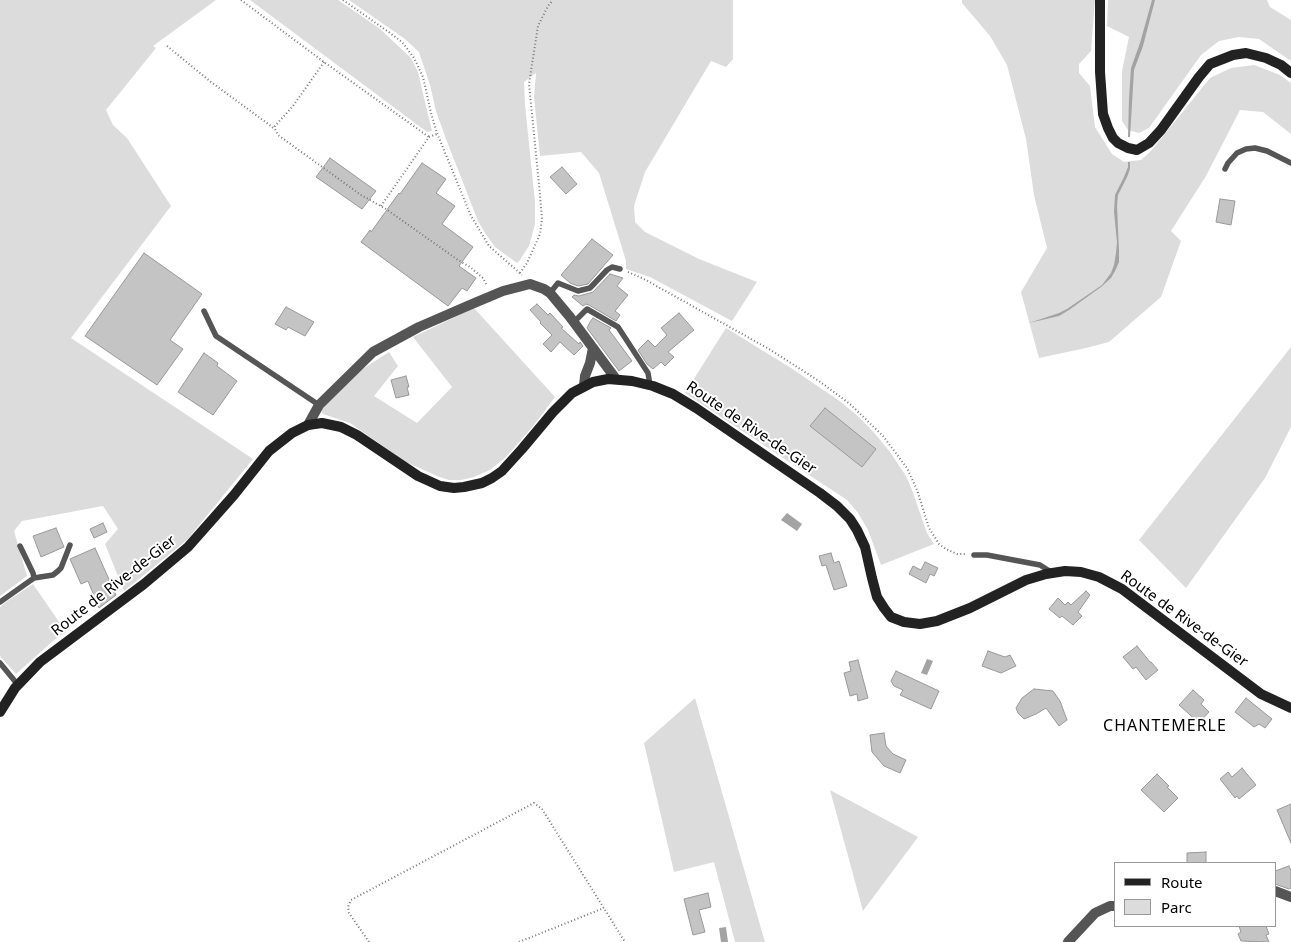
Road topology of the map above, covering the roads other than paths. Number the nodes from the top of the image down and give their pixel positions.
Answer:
1 (1100, 0) edge
2 (1291, 73) edge
3 (1291, 163) edge
4 (1225, 169) dead end
5 (620, 269) road end
6 (550, 293) junction
7 (204, 311) dead end
8 (574, 322) junction
9 (593, 348) junction
10 (616, 379) junction
11 (650, 385) junction
12 (584, 386) junction
13 (319, 406) junction
14 (308, 425) junction
15 (70, 545) dead end
16 (20, 546) dead end
17 (974, 555) road end
18 (1053, 573) junction
19 (34, 578) junction
20 (0, 602) edge
21 (0, 664) edge
22 (18, 685) junction
23 (1291, 708) edge
24 (0, 712) edge
25 (1276, 891) edge
26 (1291, 897) edge
27 (1114, 906) edge
28 (1068, 942) edge

1 - 2 main road
3 - 4 lane
5 - 6 lane
6 - 8 street
6 - 13 street
7 - 13 lane
8 - 9 street
8 - 11 lane
9 - 10 street
9 - 12 street
10 - 11 main road, Route de Rive-de-Gier
10 - 12 main road, Route de Rive-de-Gier
11 - 18 main road, Route de Rive-de-Gier
12 - 14 main road, Route de Rive-de-Gier
13 - 14 street
14 - 22 main road, Route de Rive-de-Gier
15 - 19 lane
16 - 19 lane
17 - 18 lane
18 - 23 main road, Route de Rive-de-Gier
19 - 20 lane
21 - 22 lane
22 - 24 main road, Route de Rive-de-Gier
25 - 26 street
27 - 28 street

